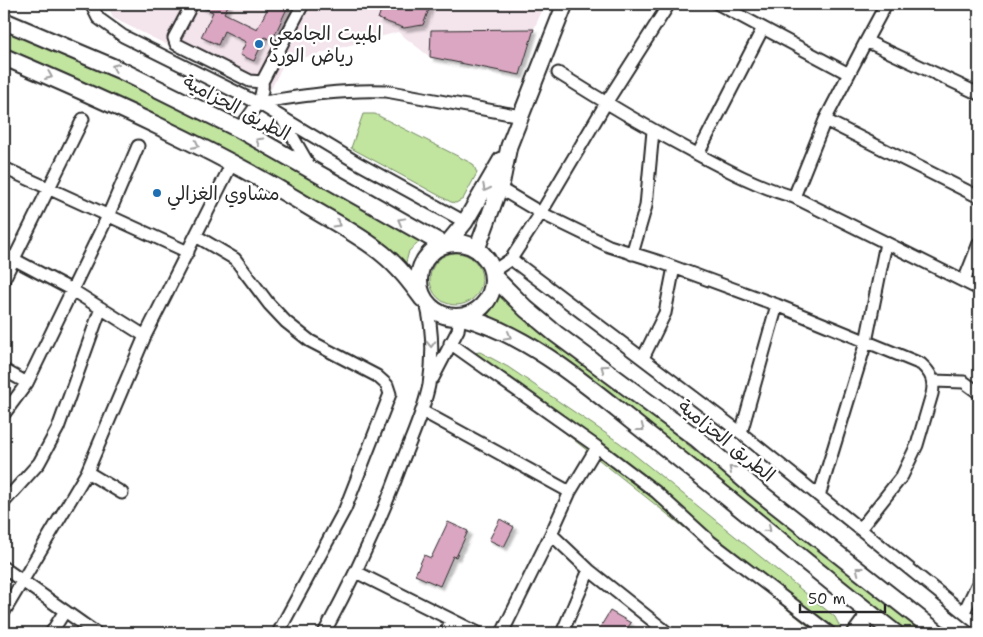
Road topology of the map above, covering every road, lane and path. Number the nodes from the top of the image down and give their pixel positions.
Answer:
1 (91, 4) edge
2 (192, 4) edge
3 (302, 4) edge
4 (565, 4) edge
5 (669, 4) edge
6 (718, 4) edge
7 (886, 4) edge
8 (4, 21) edge
9 (763, 28) junction
10 (866, 41) junction
11 (4, 57) edge
12 (558, 73) dead end
13 (849, 74) junction
14 (262, 82) junction
15 (979, 94) edge
16 (258, 103) junction
17 (606, 103) junction
18 (521, 116) junction
19 (83, 119) dead end
20 (282, 119) junction
21 (825, 120) junction
22 (238, 129) junction
23 (653, 131) junction
24 (138, 146) dead end
25 (510, 146) junction
26 (698, 154) junction
27 (232, 163) junction
28 (4, 168) edge
29 (312, 171) junction
30 (48, 188) junction
31 (499, 188) junction
32 (794, 197) junction
33 (979, 197) edge
34 (541, 213) junction
35 (108, 216) junction
36 (465, 222) junction
37 (196, 236) junction
38 (886, 243) junction
39 (979, 243) edge
40 (445, 244) junction
41 (476, 249) junction
42 (188, 252) junction
43 (632, 254) junction
44 (9, 257) edge
45 (511, 259) junction
46 (674, 268) junction
47 (492, 274) junction
48 (4, 278) edge
49 (964, 281) junction
50 (979, 289) edge
51 (72, 290) junction
52 (424, 301) junction
53 (777, 305) junction
54 (101, 308) junction
55 (462, 317) junction
56 (145, 336) junction
57 (866, 342) junction
58 (450, 343) junction
59 (643, 358) junction
60 (4, 370) edge
61 (933, 381) junction
62 (26, 383) junction
63 (428, 386) junction
64 (979, 393) edge
65 (422, 411) junction
66 (4, 414) edge
67 (741, 434) junction
68 (597, 447) junction
69 (87, 472) junction
70 (570, 492) junction
71 (122, 493) dead end
72 (820, 496) junction
73 (4, 502) edge
74 (860, 529) junction
75 (551, 534) junction
76 (4, 568) edge
77 (589, 570) junction
78 (356, 572) junction
79 (23, 580) junction
80 (979, 581) edge
81 (65, 611) junction
82 (4, 612) edge
83 (964, 612) junction
84 (863, 613) junction
85 (451, 620) junction
86 (979, 625) edge
87 (51, 633) edge
88 (96, 633) edge
89 (278, 633) edge
90 (324, 633) edge
91 (446, 633) edge
92 (478, 633) edge
93 (502, 633) edge
94 (562, 633) edge
95 (668, 633) edge
96 (830, 633) edge
97 (853, 633) edge
98 (864, 633) edge
99 (896, 633) edge
100 (938, 633) edge

1 - 16 street
2 - 14 street
3 - 14 street
4 - 18 main road
5 - 17 street
6 - 9 street
7 - 10 street
22 -> 8 highway, الطريق الحزامية
9 - 13 street
9 - 26 street
10 - 13 street
10 - 15 street
11 -> 27 highway
12 - 17 street
13 - 21 street
14 - 16 street
16 - 18 street
16 - 20 street
16 - 22 street
17 - 23 street
17 - 34 street
18 - 25 main road
19 - 30 street
20 - 29 street
20 - 36 street
21 - 32 street
21 - 33 street
29 -> 22 highway, الطريق الحزامية
23 - 26 street
23 - 43 street
24 - 35 street
25 - 31 main road
25 -> 36 main road
26 - 32 street
27 - 37 street
27 -> 52 highway
28 - 30 street
40 -> 29 highway, الطريق الحزامية
30 - 35 street
30 - 44 street
31 - 34 street
31 - 41 main road
32 - 38 street
34 - 43 street
34 - 45 street
35 - 42 street
35 - 51 street
36 - 40 main road
37 - 42 street
37 - 89 street
38 - 49 street
38 - 57 street
39 - 49 street
40 - 41 highway, الطريق الحزامية
40 - 52 highway
41 - 47 highway, الطريق الحزامية
42 - 56 street
43 - 46 street
44 - 48 street
44 - 51 street
45 - 47 street
45 - 59 street
46 - 53 street
46 - 59 street
47 - 55 highway
100 -> 47 highway, الطريق الحزامية
49 - 50 street
51 - 54 street
51 - 62 street
52 - 55 highway
52 -> 63 street
53 - 57 street
53 - 67 street
54 - 56 street
54 - 73 street
55 - 58 street
55 -> 84 highway
56 - 69 street
57 - 61 street
57 - 72 street
58 - 63 street
58 - 68 street
59 - 67 street
60 - 62 street
61 - 64 street
61 - 74 street
62 - 66 street
63 - 65 street
65 - 70 street
65 - 78 street
67 - 72 street
68 - 70 street
68 - 96 street
69 - 71 street
69 - 79 street
70 - 75 street
72 - 74 street
74 - 83 street
75 - 77 street
75 - 93 street
76 - 79 street
77 - 94 street
77 - 95 street
78 - 85 street
78 - 90 street
79 - 81 street
79 - 82 street
80 - 83 street
81 - 87 street
81 - 88 street
83 - 86 street
84 - 97 street
84 - 98 street
84 - 99 highway
85 - 91 street
85 - 92 street

